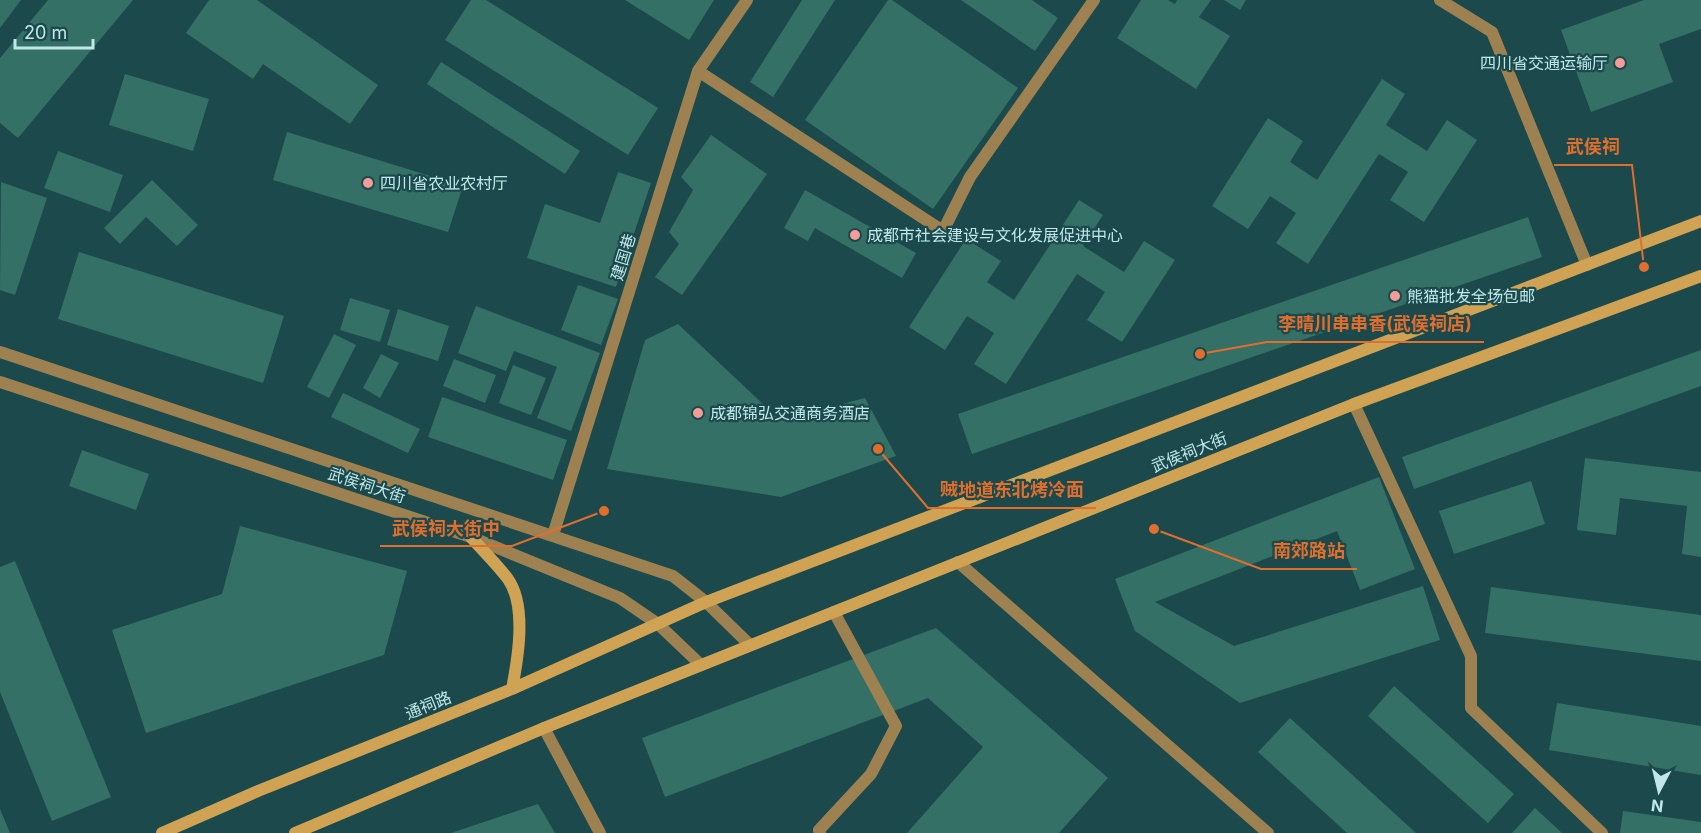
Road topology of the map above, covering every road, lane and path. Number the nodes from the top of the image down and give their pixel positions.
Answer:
1 (747, 0) edge
2 (1094, 0) edge
3 (1440, 0) edge
4 (698, 71) junction
5 (1701, 221) edge
6 (1587, 265) junction
7 (1701, 276) edge
8 (0, 352) edge
9 (0, 382) edge
10 (1354, 404) junction
11 (553, 535) junction
12 (471, 537) junction
13 (958, 562) junction
14 (706, 602) junction
15 (834, 612) junction
16 (658, 624) junction
17 (750, 645) junction
18 (701, 665) junction
19 (512, 688) junction
20 (544, 728) junction
21 (162, 833) edge
22 (295, 833) edge
23 (600, 833) edge
24 (820, 833) edge
25 (1268, 833) edge
26 (1602, 833) edge

1 - 4 street, 建国巷
2 - 4 street
3 - 6 street
4 - 11 street, 建国巷
5 - 6 main road, 武侯祠大街
6 - 14 main road, 武侯祠大街
7 - 10 main road, 武侯祠大街
8 - 11 street, 武侯祠大街
9 - 12 street, 武侯祠大街
10 - 13 main road, 武侯祠大街
10 - 26 street
11 - 14 street, 武侯祠大街
12 - 16 street, 武侯祠大街
12 - 19 main road
13 - 15 main road, 武侯祠大街
13 - 25 street
14 - 16 main road, 通祠路
14 - 17 street, 武侯祠大街
15 - 17 main road, 武侯祠大街
15 - 24 street
16 - 18 street, 武侯祠大街
16 - 19 main road, 通祠路
17 - 18 main road
18 - 20 main road
19 - 21 main road, 通祠路
20 - 22 main road
20 - 23 street

